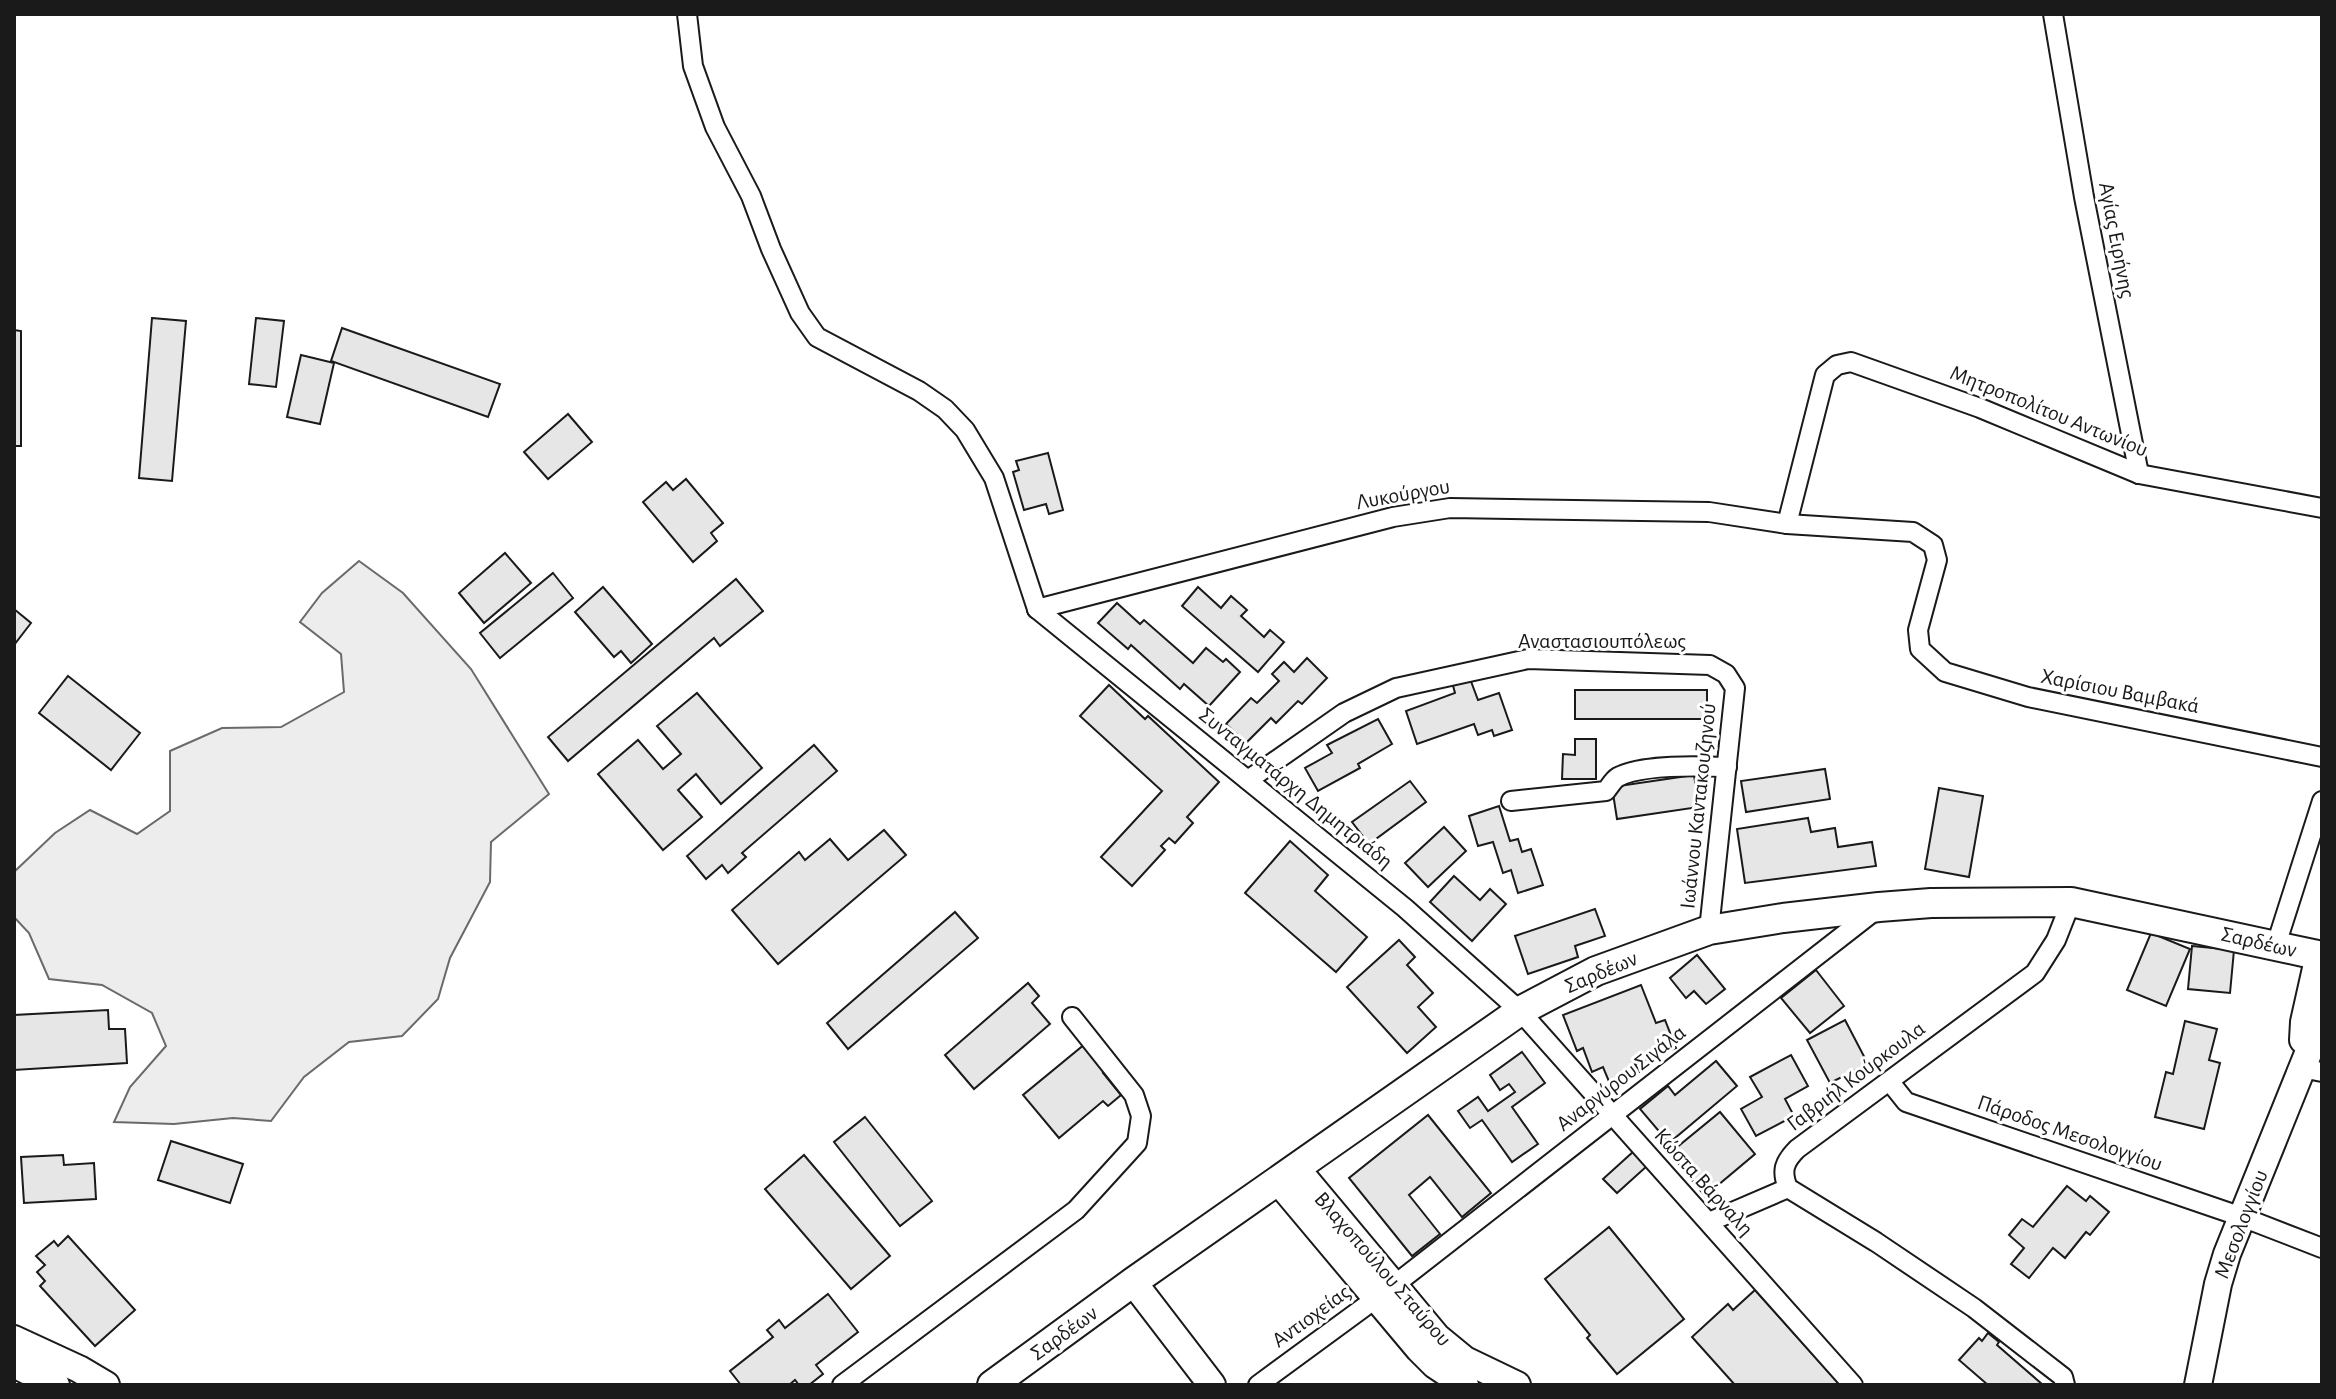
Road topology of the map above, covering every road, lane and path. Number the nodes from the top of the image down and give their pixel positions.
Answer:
1 (687, 14) edge
2 (2053, 14) edge
3 (2139, 474) junction
4 (2322, 508) edge
5 (1787, 524) junction
6 (1037, 609) junction
7 (1920, 649) joint
8 (1735, 688) joint
9 (2322, 757) edge
10 (1727, 767) junction
11 (1248, 780) junction
12 (1511, 801) dead end
13 (2322, 801) edge
14 (2071, 902) junction
15 (1879, 907) junction
16 (1709, 930) junction
17 (2276, 945) junction
18 (2320, 956) edge
19 (1520, 1011) junction
20 (1072, 1017) dead end
21 (2321, 1024) edge
22 (2312, 1070) edge
23 (1890, 1082) junction
24 (1612, 1115) junction
25 (1287, 1174) junction
26 (1788, 1188) junction
27 (2242, 1217) junction
28 (1709, 1222) junction
29 (2322, 1248) edge
30 (1133, 1282) junction
31 (1384, 1292) junction
32 (14, 1339) edge
33 (14, 1364) edge
34 (1488, 1379) edge
35 (56, 1385) edge
36 (106, 1385) edge
37 (842, 1385) edge
38 (992, 1385) edge
39 (1212, 1385) edge
40 (1258, 1385) edge
41 (1465, 1385) edge
42 (1517, 1385) edge
43 (1853, 1385) edge
44 (2065, 1385) edge
45 (2198, 1385) edge

1 - 6 street
2 - 3 street, Αγίας Ειρήνης
3 - 4 street, Μητροπολίτου Αντωνίου
3 - 5 street, Μητροπολίτου Αντωνίου
5 - 6 street, Λυκούργου
5 - 7 street, Λυκούργου
6 - 11 street, Συνταγματάρχη Δημητριάδη
7 - 9 street, Χαρίσιου Βαμβακά
8 - 10 street, Ιωάννου Καντακουζηνού
8 - 11 street, Αναστασιουπόλεως
10 - 12 street
10 - 16 street, Ιωάννου Καντακουζηνού
11 - 19 street, Συνταγματάρχη Δημητριάδη
13 - 17 street
14 - 15 main road, Σαρδέων
14 - 17 main road, Σαρδέων
14 - 23 street, Γαβριήλ Κούρκουλα
15 - 16 main road, Σαρδέων
15 - 24 street, Αναργύρου Σιγάλα
16 - 19 main road, Σαρδέων
17 - 18 main road, Σαρδέων
18 - 22 street, Μεσολογγίου
19 - 24 street, Κώστα Βάρναλη
19 - 25 main road, Σαρδέων
20 - 37 street
21 - 22 street, Μεσολογγίου
22 - 27 street, Μεσολογγίου
23 - 26 street, Γαβριήλ Κούρκουλα
23 - 27 street, Πάροδος Μεσολογγίου
24 - 28 street, Κώστα Βάρναλη
24 - 31 street, Αναργύρου Σιγάλα
25 - 30 main road, Σαρδέων
25 - 31 street, Βλαχοπούλου Σταύρου
26 - 28 street
26 - 44 street
27 - 29 street, Πάροδος Μεσολογγίου
27 - 45 street, Μεσολογγίου
28 - 43 street, Κώστα Βάρναλη
30 - 38 main road, Σαρδέων
30 - 39 street
31 - 34 street, Βλαχοπούλου Σταύρου
31 - 40 street, Αντιοχείας
31 - 41 street, Βλαχοπούλου Σταύρου
32 - 36 street
33 - 35 street
34 - 42 street, Βλαχοπούλου Σταύρου

